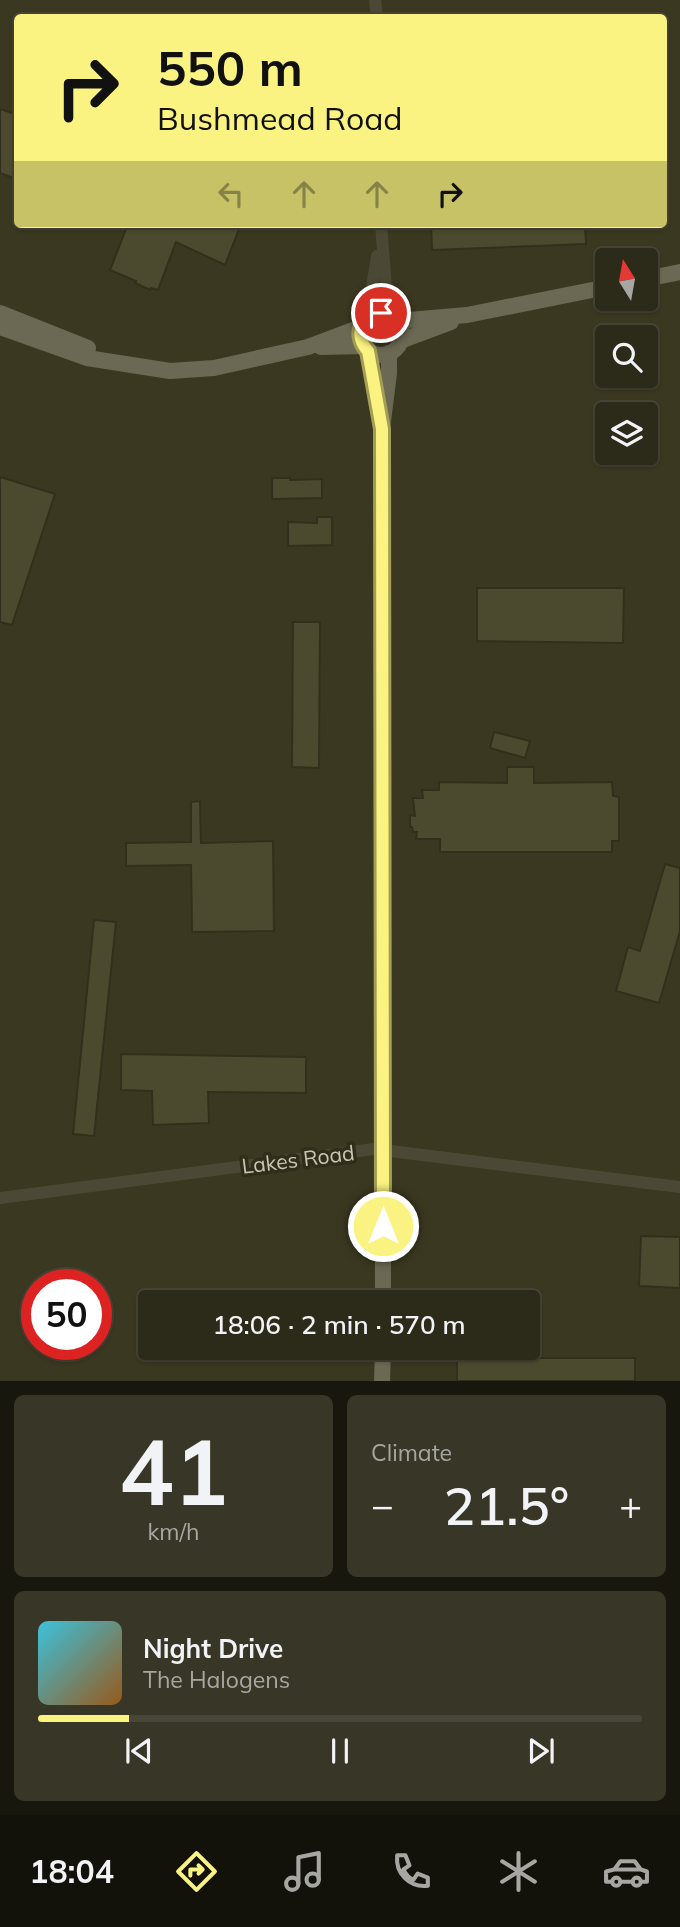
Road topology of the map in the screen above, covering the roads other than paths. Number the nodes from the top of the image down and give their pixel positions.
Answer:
1 (381, 228) edge
2 (680, 272) edge
3 (658, 277) edge
4 (595, 289) edge
5 (0, 313) edge
6 (467, 315) junction
7 (393, 318) junction
8 (364, 322) junction
9 (0, 327) edge
10 (308, 347) junction
11 (394, 347) junction
12 (366, 348) junction
13 (118, 363) junction
14 (382, 429) junction
15 (383, 1149) junction
16 (680, 1187) edge
17 (0, 1198) edge
18 (383, 1290) edge
19 (383, 1360) edge
20 (383, 1381) edge

1 - 7 street
1 - 8 street
2 - 3 main road
4 - 6 main road
5 - 13 main road
6 - 7 main road
6 - 11 main road
7 - 8 main road
7 - 11 main road
8 - 10 main road
8 - 12 main road
9 - 13 main road
10 - 12 main road
10 - 13 main road
11 - 12 main road
11 - 14 main road
12 - 14 main road
14 - 15 main road
15 - 16 street, Lakes Road
15 - 17 street, Lakes Road
15 - 18 main road
19 - 20 main road

